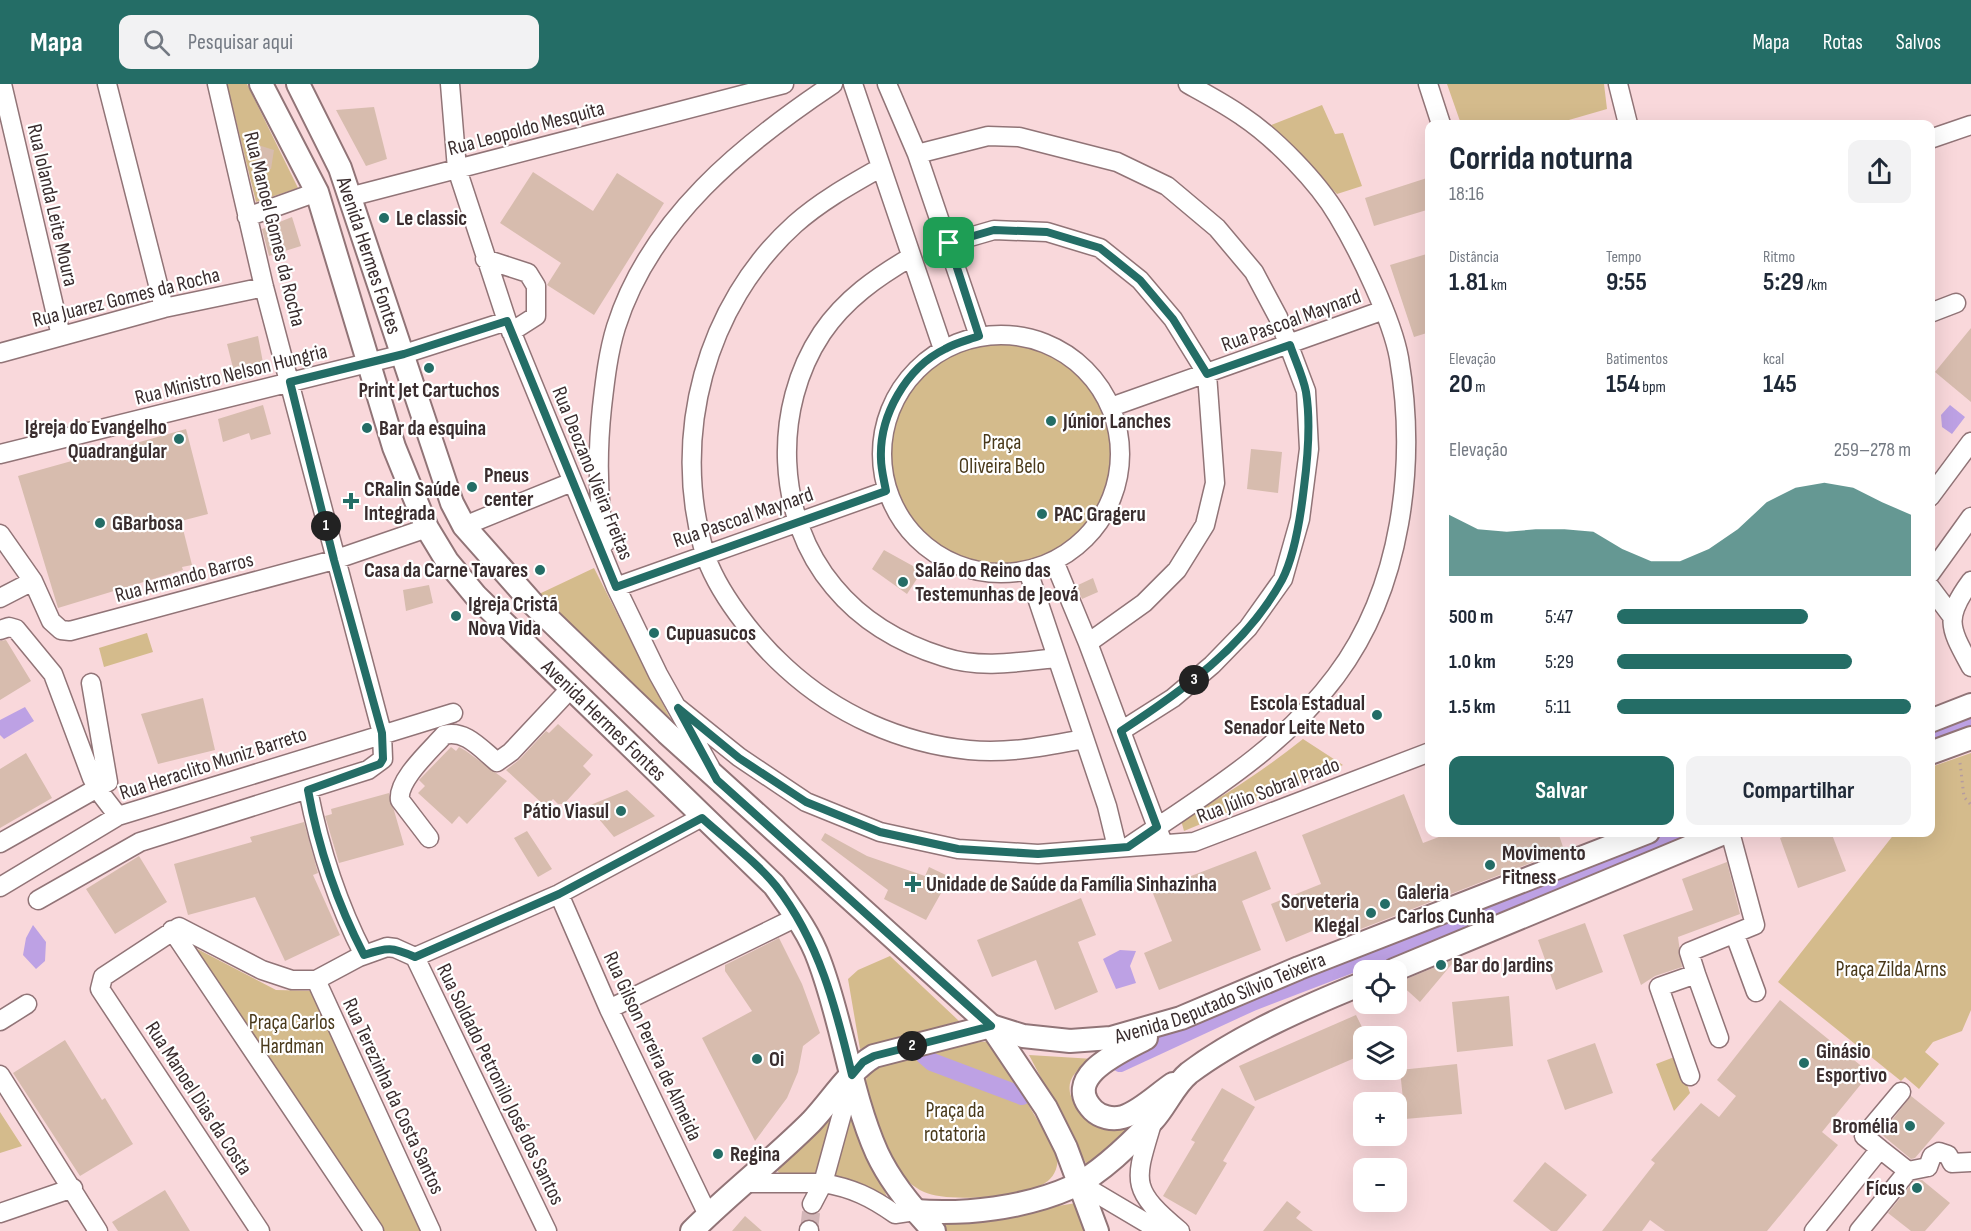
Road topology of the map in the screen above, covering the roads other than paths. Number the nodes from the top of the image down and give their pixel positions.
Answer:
1 (2, 84) edge
2 (107, 84) edge
3 (217, 84) edge
4 (261, 84) edge
5 (298, 84) edge
6 (450, 84) edge
7 (784, 84) edge
8 (833, 84) edge
9 (853, 84) edge
10 (887, 84) edge
11 (1188, 84) edge
12 (1428, 84) edge
13 (1618, 84) edge
14 (1441, 120) edge
15 (1627, 120) edge
16 (1971, 125) edge
17 (1935, 137) edge
18 (917, 154) junction
19 (880, 168) junction
20 (457, 169) junction
21 (317, 192) junction
22 (349, 197) junction
23 (247, 217) junction
24 (949, 243) junction
25 (911, 257) junction
26 (485, 259) junction
27 (264, 287) junction
28 (1956, 303) dead end
29 (164, 308) junction
30 (1384, 310) junction
31 (1935, 311) edge
32 (509, 326) junction
33 (61, 336) junction
34 (979, 336) junction
35 (1290, 345) junction
36 (944, 349) junction
37 (0, 352) edge
38 (404, 354) junction
39 (368, 363) junction
40 (1207, 374) junction
41 (290, 382) junction
42 (1111, 407) junction
43 (1971, 442) edge
44 (0, 454) edge
45 (572, 482) junction
46 (1935, 490) edge
47 (886, 491) junction
48 (1971, 517) edge
49 (797, 521) junction
50 (464, 526) junction
51 (427, 528) junction
52 (0, 534) edge
53 (705, 553) junction
54 (334, 560) junction
55 (1054, 561) junction
56 (1935, 567) edge
57 (1028, 571) junction
58 (1971, 580) edge
59 (33, 581) junction
60 (614, 582) junction
61 (1935, 593) edge
62 (0, 598) edge
63 (1952, 615) junction
64 (0, 630) edge
65 (1088, 643) junction
66 (1969, 657) edge
67 (1056, 658) junction
68 (91, 683) dead end
69 (571, 688) junction
70 (1971, 705) edge
71 (678, 708) junction
72 (453, 713) dead end
73 (1935, 719) edge
74 (1121, 731) junction
75 (382, 733) junction
76 (1084, 739) junction
77 (1964, 740) edge
78 (1935, 751) edge
79 (1425, 754) edge
80 (717, 780) junction
81 (98, 790) junction
82 (308, 790) junction
83 (118, 816) junction
84 (702, 818) junction
85 (1157, 827) junction
86 (1635, 837) edge
87 (1714, 837) edge
88 (1731, 837) edge
89 (429, 838) dead end
90 (0, 843) edge
91 (1163, 846) junction
92 (1123, 847) junction
93 (0, 886) edge
94 (559, 894) junction
95 (38, 900) dead end
96 (797, 917) junction
97 (172, 930) junction
98 (1735, 935) junction
99 (364, 955) junction
100 (415, 957) junction
101 (1407, 965) edge
102 (1696, 974) junction
103 (316, 980) junction
104 (1353, 988) edge
105 (1756, 992) dead end
106 (27, 1004) dead end
107 (609, 1009) junction
108 (1181, 1018) junction
109 (0, 1020) edge
110 (991, 1026) junction
111 (1719, 1038) dead end
112 (0, 1075) edge
113 (852, 1075) junction
114 (1187, 1075) junction
115 (1690, 1077) dead end
116 (1901, 1092) dead end
117 (1153, 1120) junction
118 (1880, 1149) junction
119 (1971, 1162) edge
120 (1908, 1171) junction
121 (823, 1183) junction
122 (1079, 1183) junction
123 (745, 1184) junction
124 (73, 1188) junction
125 (812, 1204) tunnel mouth
126 (0, 1213) edge
127 (900, 1219) edge
128 (700, 1223) edge
129 (1151, 1229) edge
130 (98, 1231) edge
131 (260, 1231) edge
132 (374, 1231) edge
133 (431, 1231) edge
134 (547, 1231) edge
135 (934, 1231) edge
136 (1097, 1231) edge
137 (1180, 1231) edge
138 (1814, 1231) edge
139 (1859, 1231) edge

1 - 33 street, Rua Iolanda Leite Moura
2 - 29 street
3 - 23 street, Rua Manoel Gomes da Rocha
4 - 21 main road, Avenida Hermes Fontes
5 - 22 main road, Avenida Hermes Fontes
6 - 20 street, Rua Deozano Vieira Freitas
7 - 20 street, Rua Leopoldo Mesquita
8 - 60 street
9 - 19 street
10 - 18 street
11 - 30 street
12 - 14 street
13 - 15 street
16 - 17 street
18 - 24 street
18 - 35 street
19 - 25 street
19 - 53 street
20 - 22 street, Rua Leopoldo Mesquita
20 - 26 street, Rua Deozano Vieira Freitas
21 - 23 street
21 - 39 main road, Avenida Hermes Fontes
22 - 38 main road, Avenida Hermes Fontes
23 - 27 street, Rua Manoel Gomes da Rocha
24 - 34 street
24 - 40 street
25 - 36 street
25 - 49 street
26 - 32 street, Rua Deozano Vieira Freitas
26 - 32 street, Rua Ministro Nelson Hungria
27 - 29 street, Rua Juarez Gomes da Rocha
27 - 41 street, Rua Manoel Gomes da Rocha
28 - 31 street
29 - 33 street, Rua Juarez Gomes da Rocha
30 - 35 street, Rua Pascoal Maynard
30 - 85 street
32 - 38 street, Rua Ministro Nelson Hungria
32 - 45 street, Rua Deozano Vieira Freitas
33 - 37 street, Rua Juarez Gomes da Rocha
34 - 36 street
34 - 42 street
35 - 40 street, Rua Pascoal Maynard
35 - 74 street
36 - 47 street
38 - 39 street, Rua Ministro Nelson Hungria
38 - 50 main road, Avenida Hermes Fontes
39 - 41 street, Rua Ministro Nelson Hungria
39 - 51 main road, Avenida Hermes Fontes
40 - 42 street, Rua Pascoal Maynard
40 - 65 street
41 - 44 street, Rua Ministro Nelson Hungria
41 - 54 street, Rua Manoel Gomes da Rocha
42 - 55 street
43 - 46 street
45 - 50 street
45 - 60 street, Rua Deozano Vieira Freitas
47 - 49 street, Rua Pascoal Maynard
47 - 57 street
48 - 56 street
49 - 53 street, Rua Pascoal Maynard
49 - 67 street
50 - 80 main road, Avenida Hermes Fontes
51 - 54 street, Rua Armando Barros
51 - 69 main road, Avenida Hermes Fontes
52 - 59 street, Rua Armando Barros
53 - 60 street, Rua Pascoal Maynard
53 - 76 street
54 - 59 street, Rua Armando Barros
54 - 75 street, Rua Manoel Gomes da Rocha
55 - 57 street
55 - 65 street
57 - 67 street
58 - 63 street
59 - 62 street
60 - 71 street, Rua Deozano Vieira Freitas
61 - 63 street
63 - 66 street
64 - 81 street
65 - 74 street
67 - 76 street
68 - 81 street
69 - 84 main road, Avenida Hermes Fontes
69 - 89 street
70 - 73 main road
71 - 80 street, Rua Deozano Vieira Freitas
71 - 92 street, Rua Júlio Sobral Prado
72 - 75 street, Rua Heraclito Muniz Barreto
74 - 85 street
75 - 82 street, Rua Manoel Gomes da Rocha
75 - 83 street, Rua Heraclito Muniz Barreto
76 - 92 street
77 - 78 main road
79 - 91 street, Rua Júlio Sobral Prado
80 - 110 main road, Avenida Hermes Fontes
81 - 83 street
81 - 90 street
82 - 95 street
82 - 99 street
83 - 93 street, Rua Heraclito Muniz Barreto
84 - 94 street
84 - 96 main road, Avenida Hermes Fontes
85 - 91 street
85 - 92 street
86 - 108 main road, Avenida Deputado Sílvio Teixeira
87 - 101 main road
88 - 98 street
91 - 92 street, Rua Júlio Sobral Prado
94 - 100 street
94 - 107 street, Rua Gilson Pereira de Almeida
96 - 107 street
96 - 113 main road, Avenida Hermes Fontes
97 - 103 street
97 - 131 street, Rua Manoel Dias da Costa
97 - 132 street
98 - 102 street
98 - 105 street
99 - 100 street
99 - 103 street
100 - 134 street, Rua Soldado Petronilo José dos Santos
102 - 111 street
102 - 115 street
103 - 133 street, Rua Terezinha da Costa Santos
104 - 114 main road, Avenida Deputado Sílvio Teixeira
106 - 109 street
107 - 128 street, Rua Gilson Pereira de Almeida
108 - 110 main road, Avenida Deputado Sílvio Teixeira
108 - 114 main road
110 - 113 main road
110 - 122 main road, Avenida Hermes Fontes
112 - 124 street
113 - 121 street
113 - 123 main road
113 - 127 main road, Avenida Hermes Fontes
114 - 117 main road, Avenida Deputado Sílvio Teixeira
116 - 118 street
117 - 122 main road, Avenida Deputado Sílvio Teixeira
117 - 137 street
118 - 120 street
118 - 138 street
119 - 120 street
120 - 139 street
121 - 123 street
121 - 125 street
121 - 127 street
122 - 127 main road, Avenida Deputado Sílvio Teixeira
122 - 129 street
122 - 136 main road, Avenida Hermes Fontes
123 - 128 main road
124 - 126 street
124 - 130 street
127 - 135 main road, Avenida Hermes Fontes

